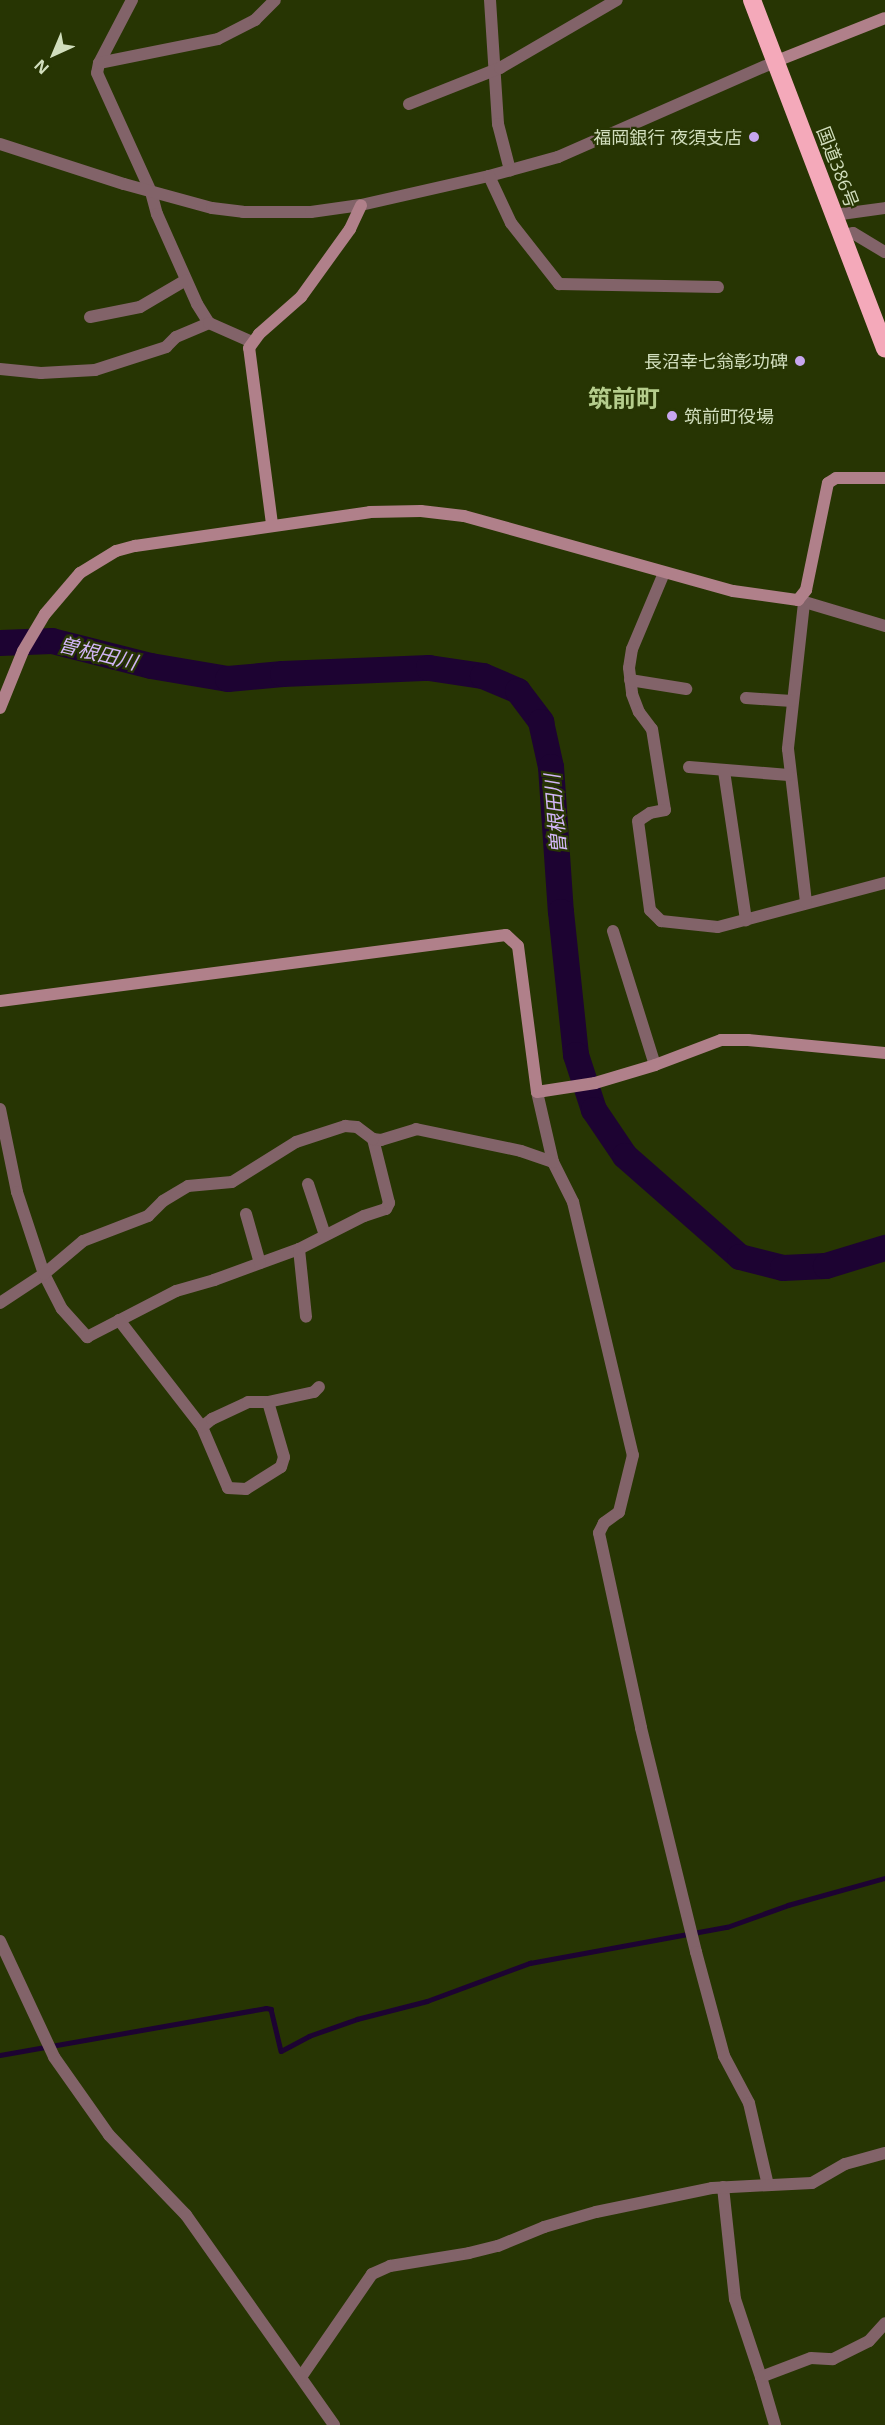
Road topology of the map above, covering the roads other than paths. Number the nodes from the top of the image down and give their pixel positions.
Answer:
1 (132, 0) edge
2 (274, 0) edge
3 (490, 0) edge
4 (616, 0) edge
5 (752, 0) edge
6 (885, 18) edge
7 (774, 62) junction
8 (99, 63) junction
9 (493, 70) junction
10 (409, 104) dead end
11 (0, 144) edge
12 (510, 170) junction
13 (489, 176) junction
14 (151, 192) junction
15 (361, 205) junction
16 (885, 208) edge
17 (834, 215) junction
18 (843, 235) junction
19 (885, 252) edge
20 (186, 280) junction
21 (718, 287) dead end
22 (90, 317) dead end
23 (209, 323) junction
24 (252, 342) junction
25 (885, 349) edge
26 (0, 369) edge
27 (885, 478) edge
28 (272, 525) junction
29 (664, 573) junction
30 (801, 602) junction
31 (885, 626) edge
32 (630, 680) junction
33 (686, 689) dead end
34 (746, 698) dead end
35 (792, 701) junction
36 (0, 708) edge
37 (689, 767) dead end
38 (724, 771) junction
39 (789, 775) junction
40 (885, 883) edge
41 (806, 902) junction
42 (746, 920) junction
43 (613, 931) dead end
44 (0, 1001) edge
45 (885, 1053) edge
46 (655, 1065) junction
47 (537, 1092) junction
48 (0, 1108) edge
49 (0, 1116) edge
50 (373, 1139) junction
51 (554, 1162) junction
52 (308, 1184) dead end
53 (246, 1214) dead end
54 (325, 1235) junction
55 (299, 1249) junction
56 (260, 1263) junction
57 (44, 1274) junction
58 (0, 1303) edge
59 (306, 1317) dead end
60 (119, 1320) junction
61 (319, 1387) dead end
62 (268, 1402) junction
63 (202, 1427) junction
64 (0, 1941) edge
65 (885, 2153) edge
66 (768, 2186) junction
67 (723, 2187) junction
68 (885, 2323) edge
69 (301, 2377) junction
70 (760, 2377) junction
71 (334, 2425) edge
72 (775, 2425) edge

1 - 8 street
2 - 8 street
3 - 9 street
4 - 9 street
5 - 7 highway, 国道386号
6 - 7 street
7 - 12 street
7 - 17 highway, 国道386号
8 - 14 street
9 - 10 street
9 - 12 street
11 - 14 street
12 - 13 street
13 - 15 street
13 - 21 street
14 - 15 street
14 - 20 street
15 - 24 street
16 - 17 street
17 - 18 highway, 国道386号
18 - 19 street
18 - 25 highway, 国道386号
20 - 22 street
20 - 23 street
23 - 24 street
23 - 26 street
24 - 28 street
27 - 30 street
28 - 29 street
28 - 36 street
29 - 30 street
29 - 32 street
30 - 31 street
30 - 35 street
32 - 33 street
32 - 42 street
34 - 35 street
35 - 39 street
37 - 38 street
38 - 39 street
38 - 42 street
39 - 41 street
40 - 41 street
41 - 42 street
43 - 46 street
44 - 47 street
45 - 46 street
46 - 47 street
47 - 51 street
48 - 49 street
49 - 57 street
50 - 51 street
50 - 54 street
50 - 57 street
51 - 66 street
52 - 54 street
53 - 56 street
54 - 55 street
55 - 56 street
55 - 59 street
56 - 60 street
57 - 58 street
57 - 60 street
60 - 63 street
61 - 62 street
62 - 63 street
62 - 63 street
64 - 69 street
65 - 66 street
66 - 67 street
67 - 69 street
67 - 70 street
68 - 70 street
69 - 71 street
70 - 72 street

